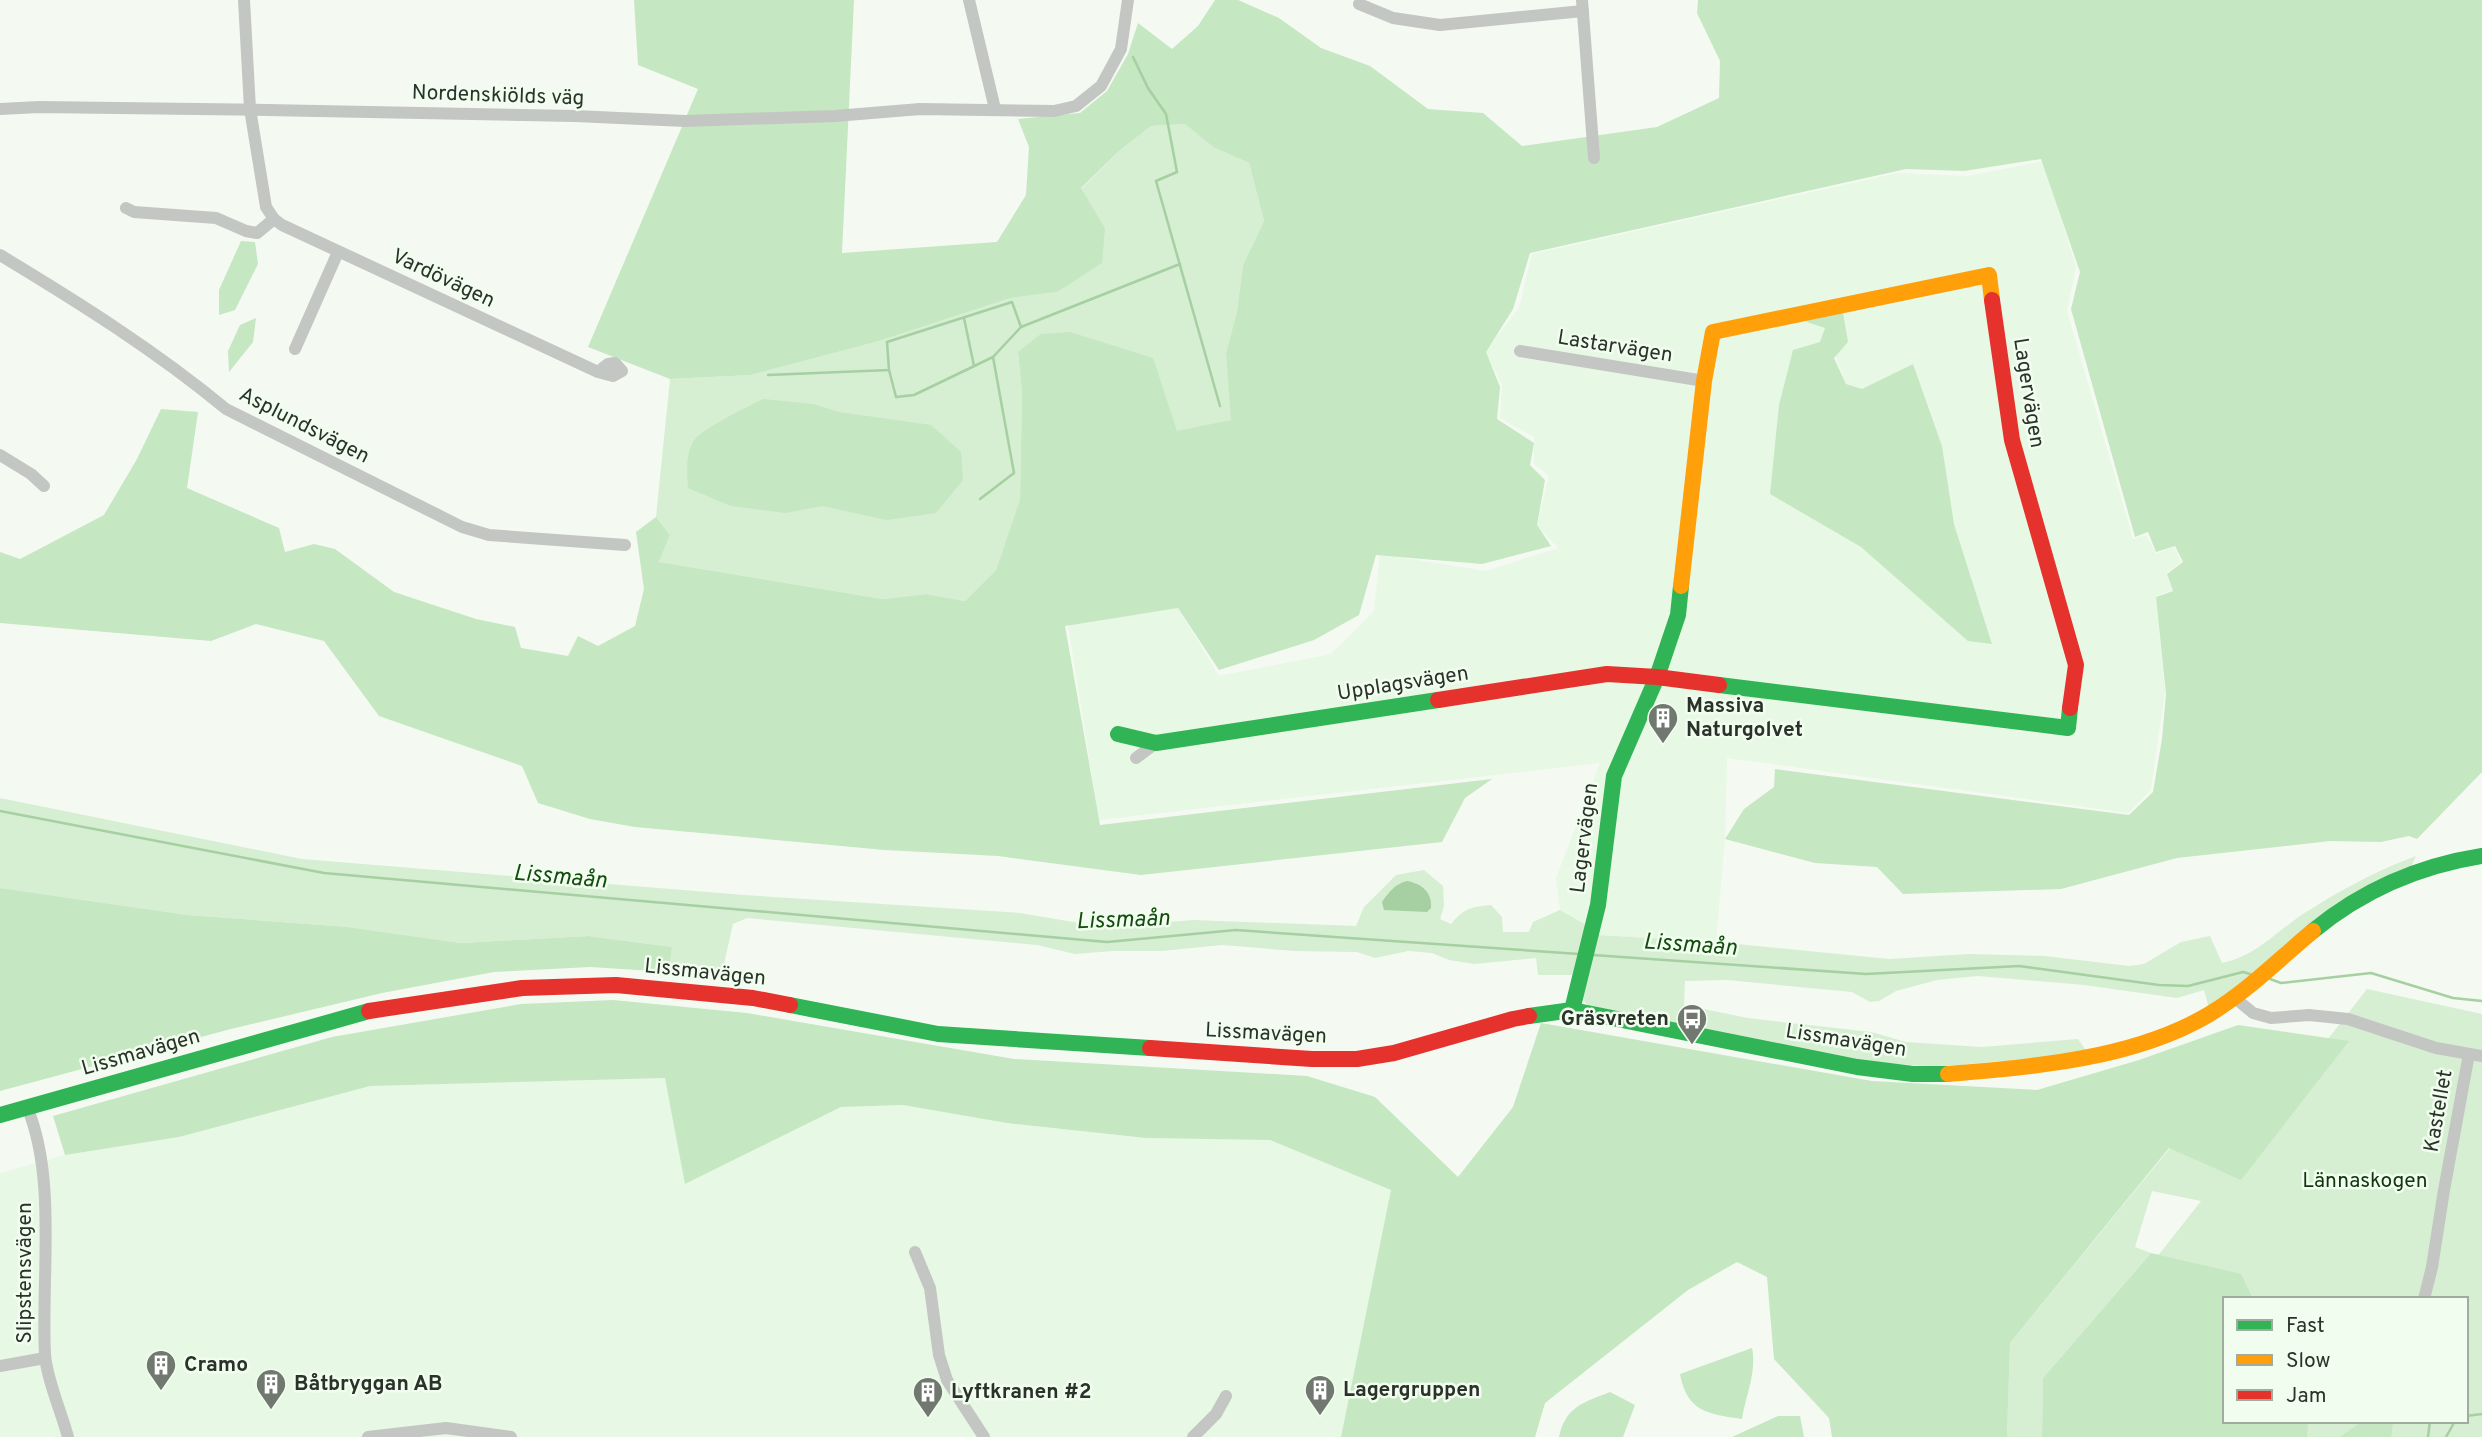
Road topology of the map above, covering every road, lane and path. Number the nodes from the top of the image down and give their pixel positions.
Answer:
1 (244, 0) edge
2 (969, 0) edge
3 (1128, 0) edge
4 (1359, 4) dead end
5 (1582, 5) edge
6 (0, 109) edge
7 (250, 109) junction
8 (995, 109) junction
9 (1594, 158) dead end
10 (126, 208) dead end
11 (274, 219) junction
12 (338, 252) junction
13 (0, 255) edge
14 (295, 349) dead end
15 (1520, 351) dead end
16 (598, 372) dead end
17 (1704, 381) junction
18 (0, 455) edge
19 (44, 486) dead end
20 (625, 545) dead end
21 (1657, 677) junction
22 (1118, 734) dead end
23 (1156, 743) junction
24 (1136, 758) dead end
25 (2482, 856) edge
26 (2235, 998) junction
27 (1572, 1010) junction
28 (2475, 1055) edge
29 (27, 1107) junction
30 (0, 1115) edge
31 (915, 1252) dead end
32 (2424, 1297) edge
33 (45, 1357) junction
34 (0, 1366) edge
35 (1226, 1396) dead end
36 (68, 1437) edge
37 (368, 1437) edge
38 (511, 1437) edge
39 (985, 1437) edge
40 (1193, 1437) edge

1 - 7 street
2 - 8 street
3 - 8 street, Nordenskiölds väg
4 - 5 street
5 - 9 street
6 - 7 street, Nordenskiölds väg
7 - 8 street, Nordenskiölds väg
7 - 11 street
10 - 11 street
11 - 12 street, Vardövägen
12 - 14 street
12 - 16 street, Vardövägen
13 - 20 street, Asplundsvägen
15 - 17 street, Lastarvägen
17 - 21 street, Lagervägen
17 - 21 street, Lagervägen
18 - 19 street
21 - 23 street, Upplagsvägen
21 - 27 street, Lagervägen
22 - 23 street
23 - 24 street
25 - 26 street, Lissmavägen
26 - 27 street, Lissmavägen
26 - 28 street
27 - 29 street, Lissmavägen
28 - 32 street, Kastellet
29 - 30 street, Lissmavägen
29 - 33 street, Slipstensvägen
31 - 39 street
33 - 34 street
33 - 36 street, Slipstensvägen
35 - 40 street
37 - 38 street

